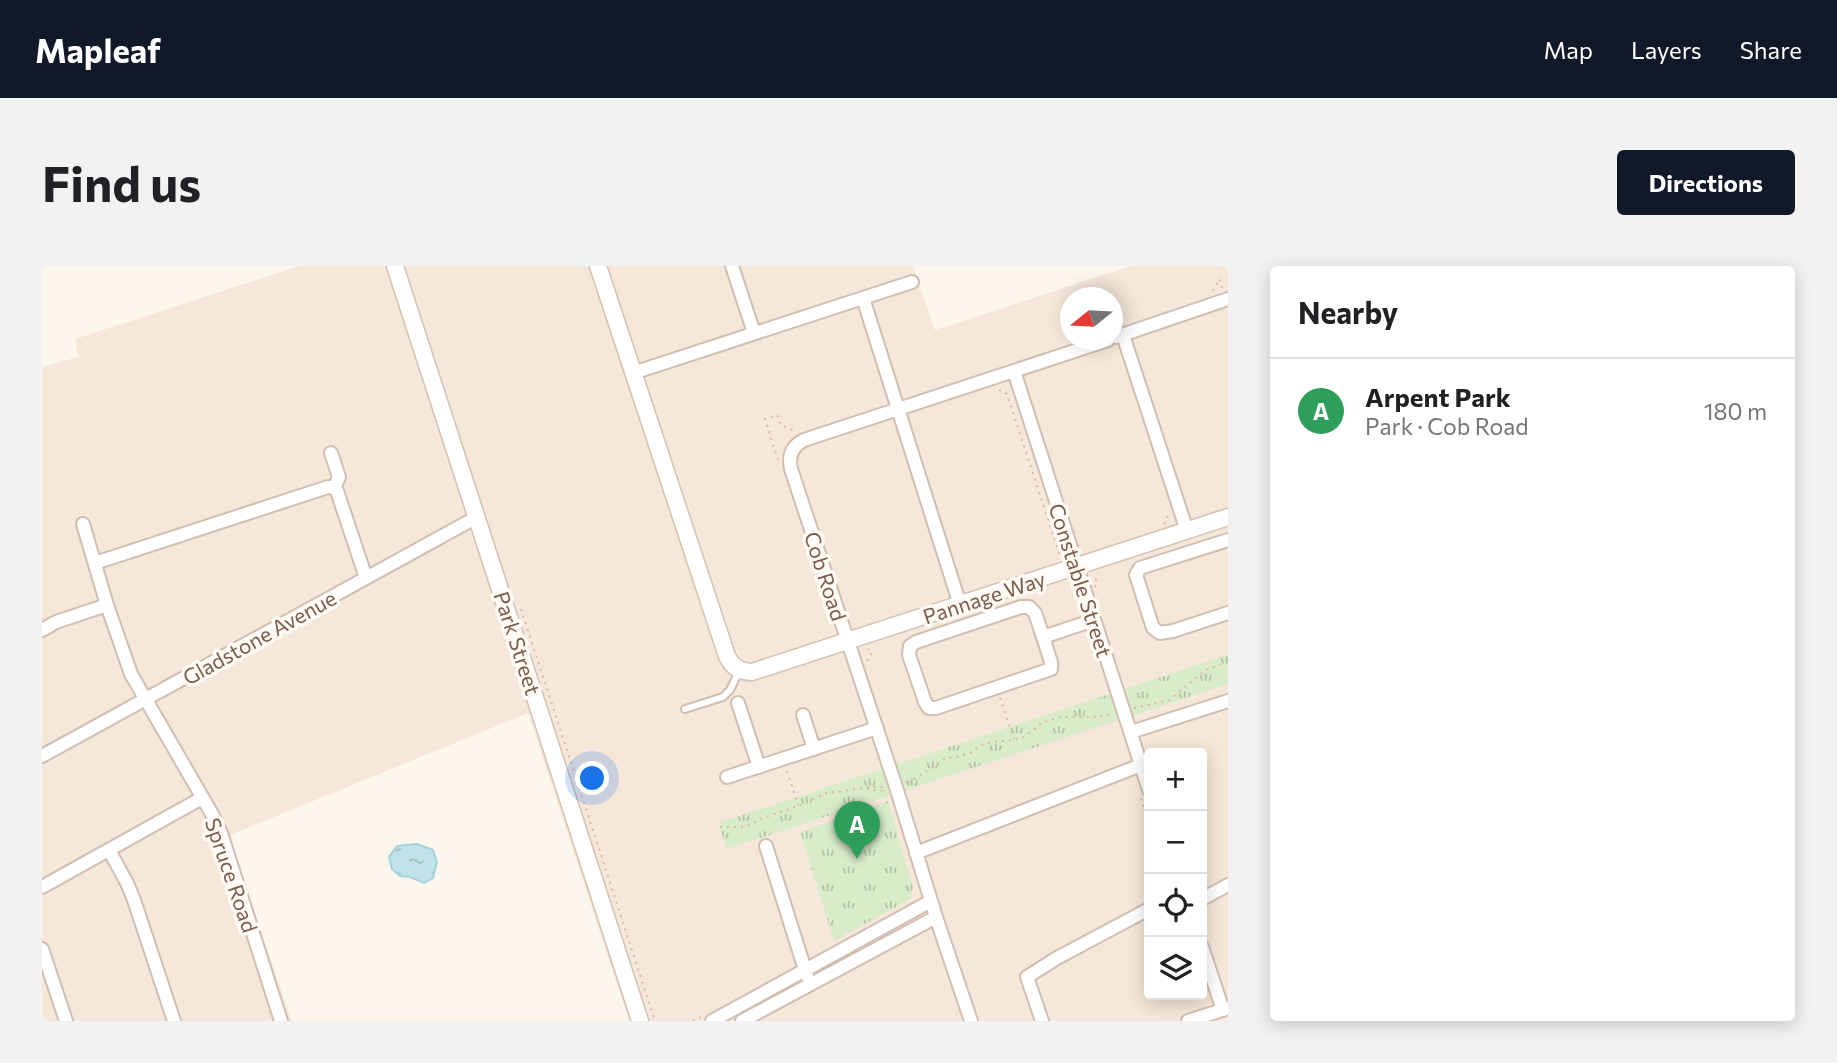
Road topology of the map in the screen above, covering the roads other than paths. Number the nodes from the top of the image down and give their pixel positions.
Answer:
1 (395, 266) edge
2 (598, 266) edge
3 (732, 266) edge
4 (912, 282) dead end
5 (863, 298) junction
6 (1228, 299) edge
7 (754, 333) junction
8 (1123, 334) edge
9 (1076, 350) edge
10 (1120, 350) edge
11 (1014, 371) junction
12 (633, 373) junction
13 (898, 409) junction
14 (331, 453) dead end
15 (334, 488) junction
16 (477, 517) junction
17 (1228, 517) edge
18 (83, 524) dead end
19 (1187, 531) junction
20 (1228, 540) edge
21 (95, 563) junction
22 (1071, 569) junction
23 (366, 578) junction
24 (107, 605) junction
25 (960, 605) junction
26 (1228, 613) edge
27 (1094, 620) junction
28 (42, 630) edge
29 (1043, 637) junction
30 (853, 640) junction
31 (739, 670) junction
32 (145, 699) junction
33 (1228, 701) edge
34 (738, 703) dead end
35 (685, 709) dead end
36 (803, 715) dead end
37 (877, 728) junction
38 (1131, 732) junction
39 (814, 749) junction
40 (42, 756) edge
41 (1141, 765) junction
42 (759, 767) junction
43 (727, 777) dead end
44 (1144, 786) edge
45 (202, 798) junction
46 (766, 846) dead end
47 (108, 850) junction
48 (916, 853) junction
49 (1228, 885) edge
50 (42, 887) edge
51 (1207, 896) edge
52 (931, 901) junction
53 (1144, 912) edge
54 (936, 917) junction
55 (42, 949) edge
56 (1207, 960) edge
57 (805, 970) junction
58 (811, 984) junction
59 (1225, 1009) edge
60 (66, 1021) edge
61 (174, 1021) edge
62 (281, 1021) edge
63 (640, 1021) edge
64 (712, 1021) edge
65 (742, 1021) edge
66 (971, 1021) edge
67 (1042, 1021) edge
68 (1188, 1021) edge

1 - 16 street, Park Street
2 - 12 street
3 - 7 street
4 - 5 street
5 - 7 street
5 - 13 street
6 - 8 street, Cob Road
7 - 12 street
9 - 11 street, Cob Road
10 - 19 street
11 - 13 street, Cob Road
11 - 22 street, Constable Street
12 - 31 street
13 - 25 street
13 - 30 street, Cob Road
14 - 15 street
15 - 21 street
15 - 23 street
16 - 23 street, Gladstone Avenue
16 - 63 street, Park Street
17 - 19 street, Pannage Way
18 - 21 street, Spruce Road
19 - 22 street, Pannage Way
20 - 26 street
21 - 24 street, Spruce Road
22 - 25 street, Pannage Way
22 - 27 street, Constable Street
23 - 32 street, Gladstone Avenue
24 - 28 street
24 - 32 street, Spruce Road
25 - 30 street, Pannage Way
27 - 29 street
27 - 38 street, Constable Street
29 - 29 street
30 - 31 street, Pannage Way
30 - 37 street, Cob Road
31 - 35 lane
32 - 40 street, Gladstone Avenue
32 - 45 street, Spruce Road
33 - 38 street
34 - 42 street
36 - 39 street
37 - 39 street
37 - 48 street, Cob Road
38 - 41 street, Constable Street
39 - 42 street
41 - 44 street, Constable Street
41 - 48 street
42 - 43 street
45 - 47 street
45 - 62 street, Spruce Road
46 - 57 street
47 - 50 street
47 - 61 street
48 - 52 street, Cob Road
49 - 51 street
52 - 54 street, Cob Road
52 - 57 street
53 - 67 street
54 - 58 street
54 - 66 street, Cob Road
55 - 60 street
56 - 59 street
57 - 58 street
57 - 64 street
58 - 65 street
59 - 68 street

